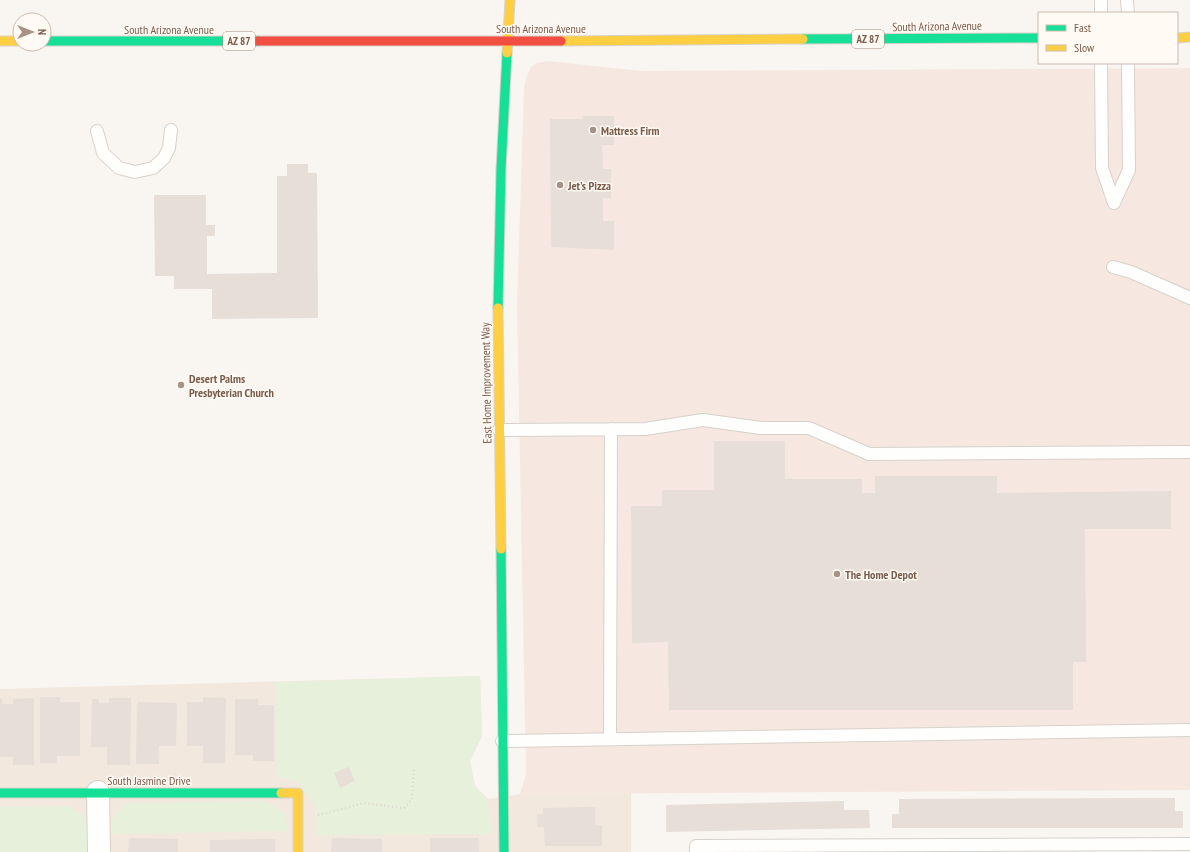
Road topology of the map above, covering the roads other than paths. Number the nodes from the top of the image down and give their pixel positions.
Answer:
1 (510, 0) edge
2 (1101, 0) edge
3 (1128, 0) edge
4 (1101, 12) edge
5 (1128, 12) edge
6 (1038, 38) edge
7 (1178, 38) edge
8 (1190, 38) edge
9 (0, 41) edge
10 (12, 41) edge
11 (52, 41) edge
12 (508, 41) junction
13 (1101, 64) edge
14 (1128, 64) edge
15 (171, 130) dead end
16 (97, 131) dead end
17 (1113, 267) dead end
18 (1190, 298) edge
19 (611, 429) junction
20 (499, 430) junction
21 (1190, 452) edge
22 (1190, 730) edge
23 (610, 739) junction
24 (502, 741) junction
25 (98, 792) junction
26 (0, 793) edge
27 (1190, 844) edge
28 (869, 849) edge
29 (99, 852) edge
30 (298, 852) edge
31 (504, 852) edge
32 (696, 852) edge

1 - 12 street, East Home Improvement Way
2 - 4 lane
3 - 5 lane
6 - 12 street, South Arizona Avenue / AZ 87
7 - 8 street
9 - 10 street
11 - 12 street, South Arizona Avenue / AZ 87
12 - 20 street, East Home Improvement Way
13 - 14 lane
15 - 16 lane
17 - 18 lane
19 - 20 lane
19 - 21 lane
19 - 23 lane
20 - 24 street, East Home Improvement Way
22 - 23 lane
23 - 24 lane
24 - 31 street, East Home Improvement Way
25 - 26 street, South Jasmine Drive
25 - 29 street
25 - 30 street, South Jasmine Drive
27 - 28 lane
28 - 32 lane

